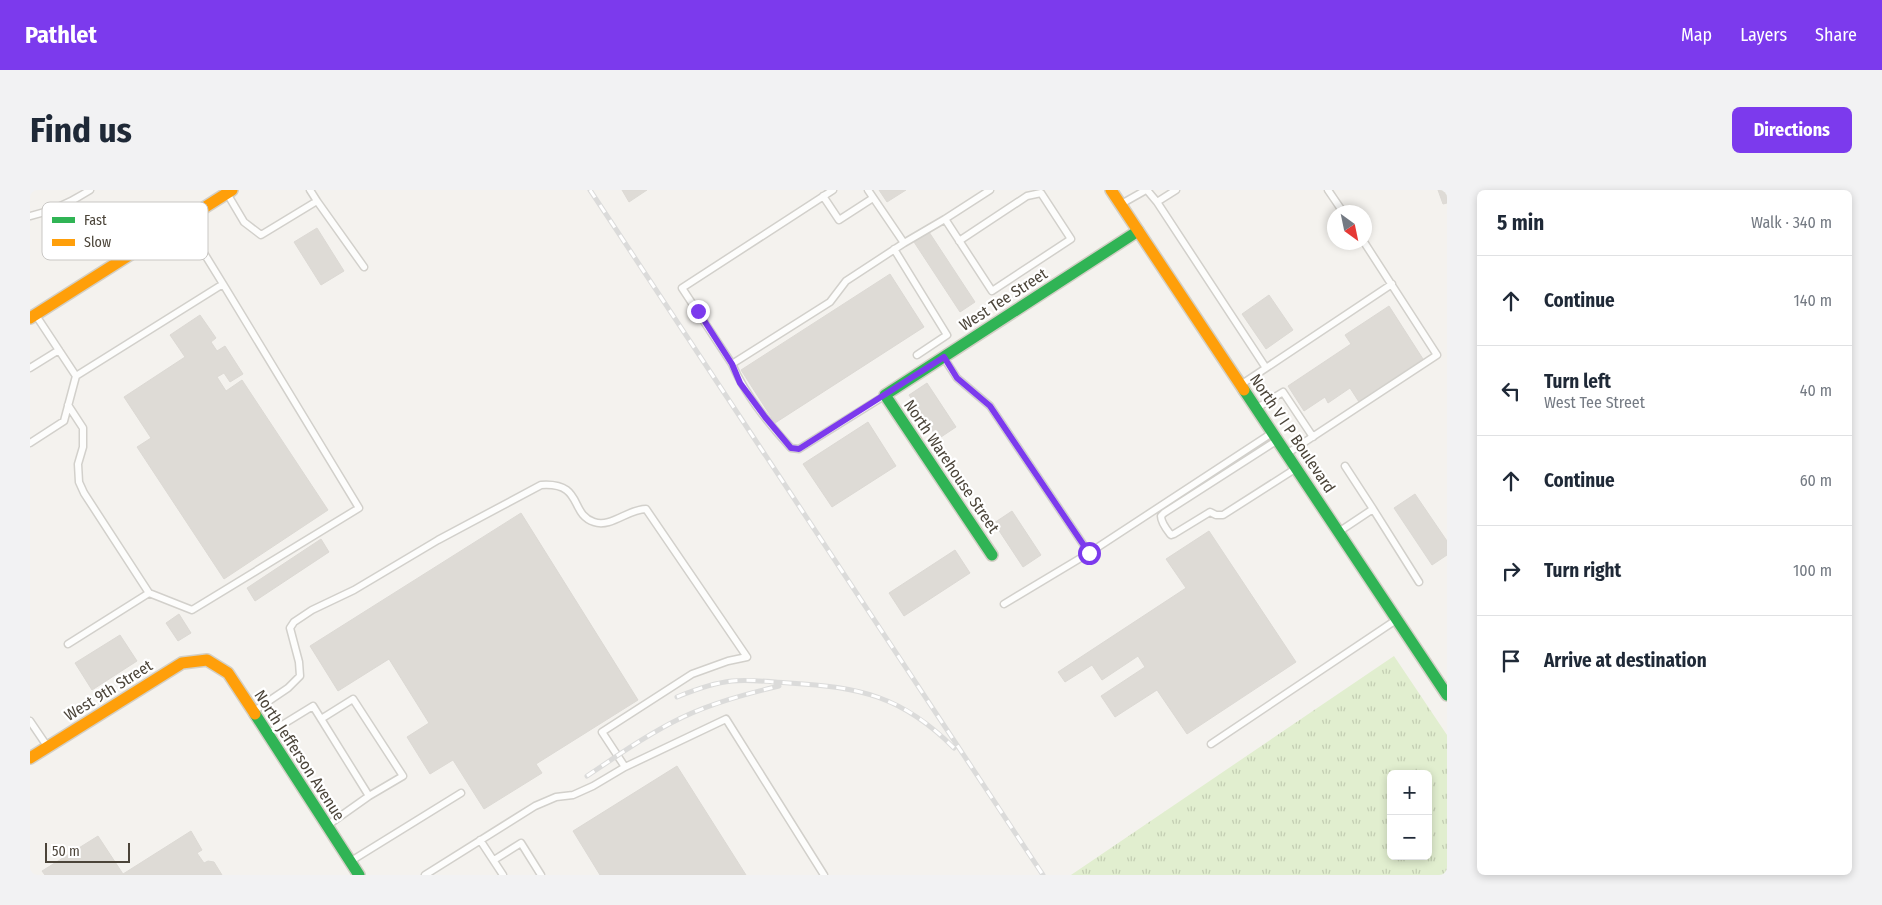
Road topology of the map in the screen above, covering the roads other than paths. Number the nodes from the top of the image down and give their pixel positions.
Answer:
1 (90, 190) edge
2 (310, 190) edge
3 (832, 190) edge
4 (868, 190) edge
5 (990, 190) edge
6 (1111, 190) edge
7 (1147, 190) edge
8 (1176, 190) edge
9 (1328, 190) edge
10 (229, 192) edge
11 (824, 196) junction
12 (873, 198) junction
13 (317, 200) junction
14 (71, 202) edge
15 (1157, 202) junction
16 (1121, 204) junction
17 (208, 205) edge
18 (1338, 205) edge
19 (945, 219) junction
20 (1138, 231) junction
21 (959, 241) junction
22 (904, 243) junction
23 (894, 249) junction
24 (1369, 250) edge
25 (208, 259) edge
26 (121, 260) edge
27 (364, 266) dead end
28 (223, 284) junction
29 (1392, 284) junction
30 (33, 316) edge
31 (59, 350) junction
32 (917, 354) dead end
33 (944, 357) junction
34 (732, 364) junction
35 (30, 368) edge
36 (1266, 368) junction
37 (76, 376) junction
38 (1241, 385) junction
39 (885, 395) junction
40 (68, 405) junction
41 (1257, 409) junction
42 (1275, 436) junction
43 (1313, 437) junction
44 (30, 444) edge
45 (1287, 454) junction
46 (1345, 466) dead end
47 (1296, 468) junction
48 (1373, 509) junction
49 (1338, 531) junction
50 (1089, 553) junction
51 (992, 555) dead end
52 (1418, 582) dead end
53 (149, 593) junction
54 (1004, 604) dead end
55 (1397, 619) junction
56 (68, 644) dead end
57 (207, 660) joint
58 (1447, 694) edge
59 (253, 712) junction
60 (321, 719) junction
61 (30, 721) edge
62 (268, 734) junction
63 (1211, 744) dead end
64 (48, 747) junction
65 (30, 758) edge
66 (625, 767) junction
67 (461, 793) dead end
68 (369, 796) junction
69 (327, 826) junction
70 (480, 840) junction
71 (494, 860) junction
72 (350, 862) junction
73 (359, 875) edge
74 (425, 875) edge
75 (503, 875) edge
76 (541, 875) edge
77 (824, 875) edge

1 - 14 lane
2 - 13 lane
3 - 11 lane
4 - 12 lane
5 - 19 lane
6 - 16 street, North V I P Boulevard
7 - 15 lane
7 - 16 lane
8 - 15 lane
9 - 18 lane
10 - 13 lane
10 - 17 street
11 - 12 lane
11 - 34 lane
12 - 22 lane
13 - 27 lane
15 - 36 lane
16 - 20 street, North V I P Boulevard
19 - 21 lane
19 - 22 lane
20 - 33 street, West Tee Street
20 - 38 street, North V I P Boulevard
21 - 21 lane
22 - 23 lane
23 - 32 lane
23 - 34 lane
24 - 29 lane
25 - 28 lane
26 - 30 street
28 - 37 lane
28 - 53 lane
29 - 36 lane
29 - 43 lane
30 - 31 lane
31 - 35 lane
31 - 37 lane
33 - 39 street, West Tee Street
33 - 50 lane
34 - 39 lane
36 - 38 lane
37 - 40 lane
38 - 41 street, North V I P Boulevard
39 - 51 street, North Warehouse Street
40 - 44 lane
40 - 53 lane
41 - 42 street, North V I P Boulevard
41 - 43 lane
42 - 45 street, North V I P Boulevard
42 - 47 lane
42 - 50 lane
43 - 45 lane
45 - 47 street, North V I P Boulevard
46 - 48 lane
47 - 49 street, North V I P Boulevard
48 - 49 lane
48 - 52 lane
49 - 55 street, North V I P Boulevard
50 - 54 lane
53 - 56 lane
55 - 58 street, North V I P Boulevard
55 - 63 lane
57 - 59 street, North Jefferson Avenue
57 - 64 street, West 9th Street
59 - 62 street, North Jefferson Avenue
59 - 66 lane
60 - 62 lane
60 - 68 lane
60 - 68 lane
61 - 64 lane
62 - 69 street, North Jefferson Avenue
64 - 65 street, West 9th Street
66 - 70 lane
66 - 77 lane
67 - 72 lane
68 - 69 lane
69 - 72 street, North Jefferson Avenue
70 - 71 lane
70 - 74 lane
71 - 75 lane
71 - 76 lane
72 - 73 street, North Jefferson Avenue

